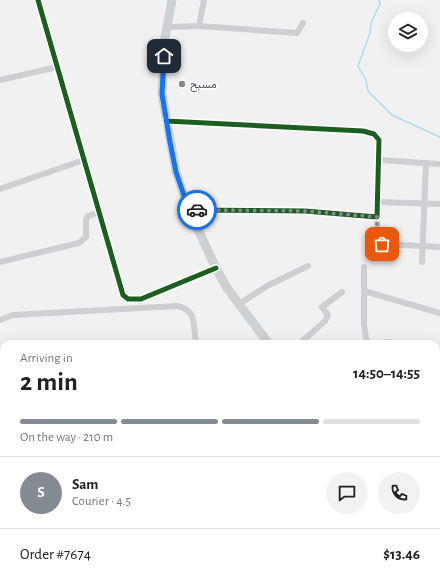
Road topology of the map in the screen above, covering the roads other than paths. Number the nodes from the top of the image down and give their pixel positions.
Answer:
1 (38, 0) edge
2 (172, 0) edge
3 (204, 0) edge
4 (303, 23) dead end
5 (199, 26) junction
6 (167, 27) junction
7 (57, 67) junction
8 (0, 80) edge
9 (166, 121) junction
10 (84, 160) junction
11 (379, 160) junction
12 (426, 163) junction
13 (440, 164) edge
14 (0, 189) edge
15 (378, 202) junction
16 (425, 204) junction
17 (440, 204) edge
18 (189, 210) junction
19 (100, 212) junction
20 (377, 217) junction
21 (423, 246) junction
22 (440, 247) edge
23 (0, 262) edge
24 (422, 262) dead end
25 (308, 266) dead end
26 (364, 267) dead end
27 (216, 268) junction
28 (364, 291) junction
29 (342, 292) dead end
30 (240, 304) junction
31 (440, 313) edge
32 (0, 320) edge
33 (196, 340) edge
34 (266, 340) edge
35 (304, 340) edge
36 (366, 340) edge

1 - 7 street
2 - 6 main road
3 - 5 street
4 - 5 street
5 - 6 street
6 - 9 main road
7 - 8 street
7 - 10 street
9 - 11 street
9 - 18 main road
10 - 14 street
10 - 19 street
11 - 12 street
11 - 15 street
12 - 13 street
12 - 16 street
15 - 16 street
15 - 20 street
16 - 17 street
16 - 21 street
18 - 20 street
18 - 27 main road
19 - 23 street
19 - 27 street
20 - 21 street
21 - 22 street
21 - 24 street
25 - 30 street
26 - 28 street
27 - 30 main road
28 - 31 street
28 - 36 street
29 - 35 street
30 - 34 main road
32 - 33 street

